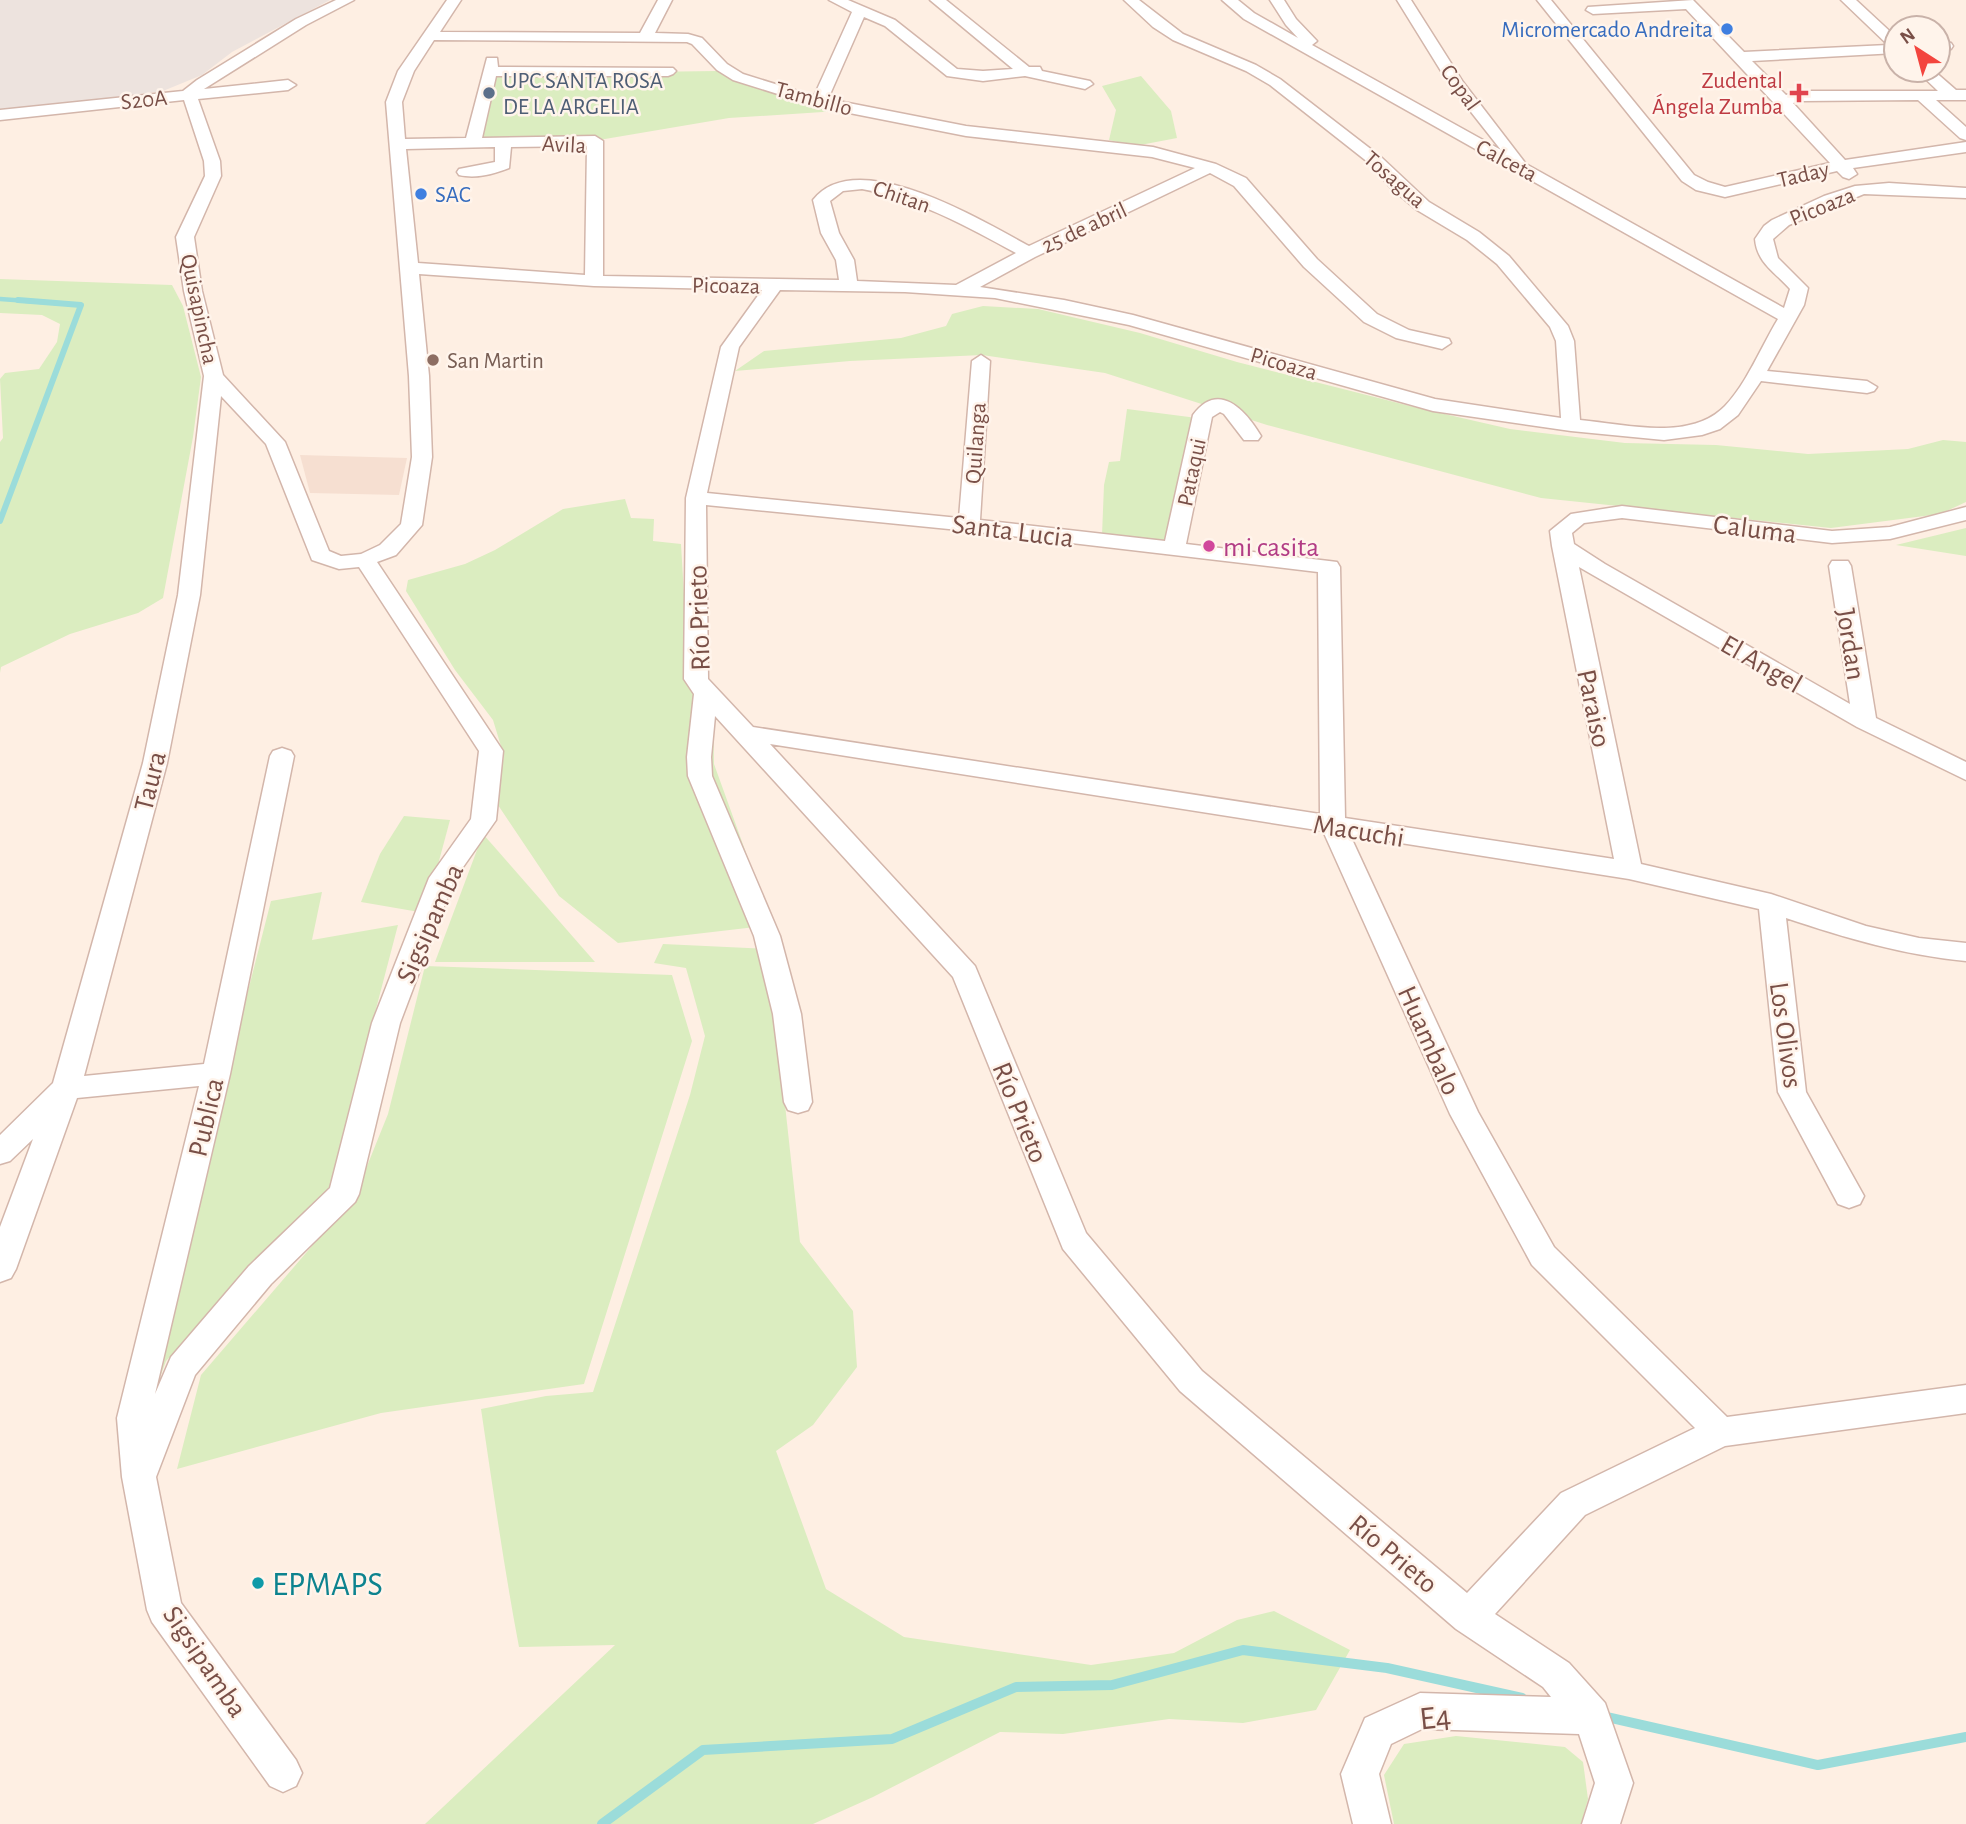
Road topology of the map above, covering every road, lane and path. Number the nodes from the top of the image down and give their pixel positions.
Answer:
1 (346, 0) edge
2 (454, 0) edge
3 (666, 0) edge
4 (836, 0) edge
5 (937, 0) edge
6 (1131, 0) edge
7 (1228, 0) edge
8 (1277, 0) edge
9 (1404, 0) edge
10 (1544, 0) edge
11 (1847, 0) edge
12 (1687, 2) edge
13 (861, 9) junction
14 (1593, 10) dead end
15 (1882, 34) edge
16 (429, 36) junction
17 (645, 38) junction
18 (1882, 48) edge
19 (1739, 57) junction
20 (1341, 67) junction
21 (668, 71) dead end
22 (1031, 71) junction
23 (1086, 84) dead end
24 (1944, 84) edge
25 (288, 85) dead end
26 (189, 94) junction
27 (1920, 94) junction
28 (1959, 95) edge
29 (1783, 101) junction
30 (819, 102) junction
31 (0, 115) edge
32 (1966, 135) edge
33 (503, 142) junction
34 (473, 143) junction
35 (397, 144) junction
36 (1966, 147) edge
37 (1842, 165) junction
38 (1210, 167) junction
39 (1524, 169) junction
40 (465, 172) dead end
41 (1861, 190) junction
42 (1966, 193) edge
43 (1942, 195) junction
44 (1966, 201) edge
45 (1029, 253) junction
46 (410, 268) junction
47 (594, 281) junction
48 (774, 286) junction
49 (849, 286) junction
50 (960, 290) junction
51 (1787, 317) junction
52 (1443, 343) dead end
53 (981, 361) dead end
54 (1755, 375) junction
55 (214, 376) junction
56 (1867, 387) dead end
57 (1571, 425) junction
58 (1251, 436) dead end
59 (696, 498) junction
60 (1966, 513) edge
61 (969, 525) junction
62 (1563, 546) junction
63 (1174, 549) junction
64 (365, 560) junction
65 (1840, 566) dead end
66 (1329, 567) joint
67 (706, 694) junction
68 (1865, 722) junction
69 (746, 733) junction
70 (282, 755) dead end
71 (1966, 772) edge
72 (1333, 826) junction
73 (1629, 870) junction
74 (1771, 903) junction
75 (1966, 952) edge
76 (216, 1073) junction
77 (66, 1088) junction
78 (798, 1102) dead end
79 (0, 1153) edge
80 (1849, 1196) dead end
81 (0, 1269) edge
82 (1966, 1399) edge
83 (1721, 1432) junction
84 (139, 1477) junction
85 (1469, 1617) junction
86 (1592, 1716) junction
87 (283, 1773) dead end
88 (1373, 1824) edge
89 (1601, 1824) edge

1 - 26 street
2 - 16 street
3 - 17 street
4 - 13 street
5 - 22 street
6 - 57 street, Tosagua
7 - 20 street, Calceta
8 - 20 street
9 - 39 street, Copal
10 - 37 street, Taday
11 - 15 street
12 - 14 street
12 - 19 street
13 - 22 street
13 - 30 street
16 - 17 street, Tambillo
16 - 35 street
17 - 30 street, Tambillo
18 - 19 street
19 - 29 street
20 - 39 street, Calceta
21 - 34 street
22 - 23 street
24 - 28 street
25 - 26 street, S20A
26 - 31 street, S20A
26 - 55 street, Quisapincha
27 - 28 street
27 - 29 street
27 - 32 street
29 - 37 street
30 - 38 street, Tambillo
33 - 34 street, Avila
33 - 40 street
33 - 47 street, Avila
34 - 35 street, Avila
35 - 46 street
36 - 37 street, Taday
37 - 41 street
38 - 45 street, 25 de abril
38 - 52 street
39 - 51 street, Calceta
41 - 43 street, Picoaza
41 - 51 street, Picoaza
42 - 43 street, Picoaza
43 - 44 street
45 - 49 street, Chitan
45 - 50 street, 25 de abril
46 - 47 street, Picoaza
46 - 64 street
47 - 48 street, Picoaza
48 - 49 street, Picoaza
48 - 59 street, Río Prieto
49 - 50 street, Picoaza
50 - 57 street, Picoaza
51 - 54 street, Picoaza
53 - 61 street, Quilanga
54 - 56 street
54 - 57 street, Picoaza
55 - 64 street, Quisapincha
55 - 77 street, Taura
58 - 63 street, Pataqui
59 - 61 street, Santa Lucia
59 - 67 street, Río Prieto
60 - 62 street, Caluma
61 - 63 street, Santa Lucia
62 - 68 street, El Angel
62 - 73 street, Paraiso
63 - 66 street, Santa Lucia
64 - 84 street, Sigsipamba
65 - 68 street, Jordan
66 - 72 street, Huambalo
67 - 69 street, Río Prieto
67 - 78 street
68 - 71 street, El Angel
69 - 72 street, Macuchi
69 - 85 street, Río Prieto
70 - 76 street, Publica
72 - 73 street, Macuchi
72 - 83 street, Huambalo
73 - 74 street, Macuchi
74 - 75 street, Macuchi
74 - 80 street, Los Olivos
76 - 77 street
76 - 84 street, Publica
77 - 79 street
77 - 81 street, Taura
82 - 83 street
83 - 85 street
84 - 87 street, Sigsipamba
85 - 86 street, Río Prieto
86 - 88 street, E4
86 - 89 street, Río Prieto

